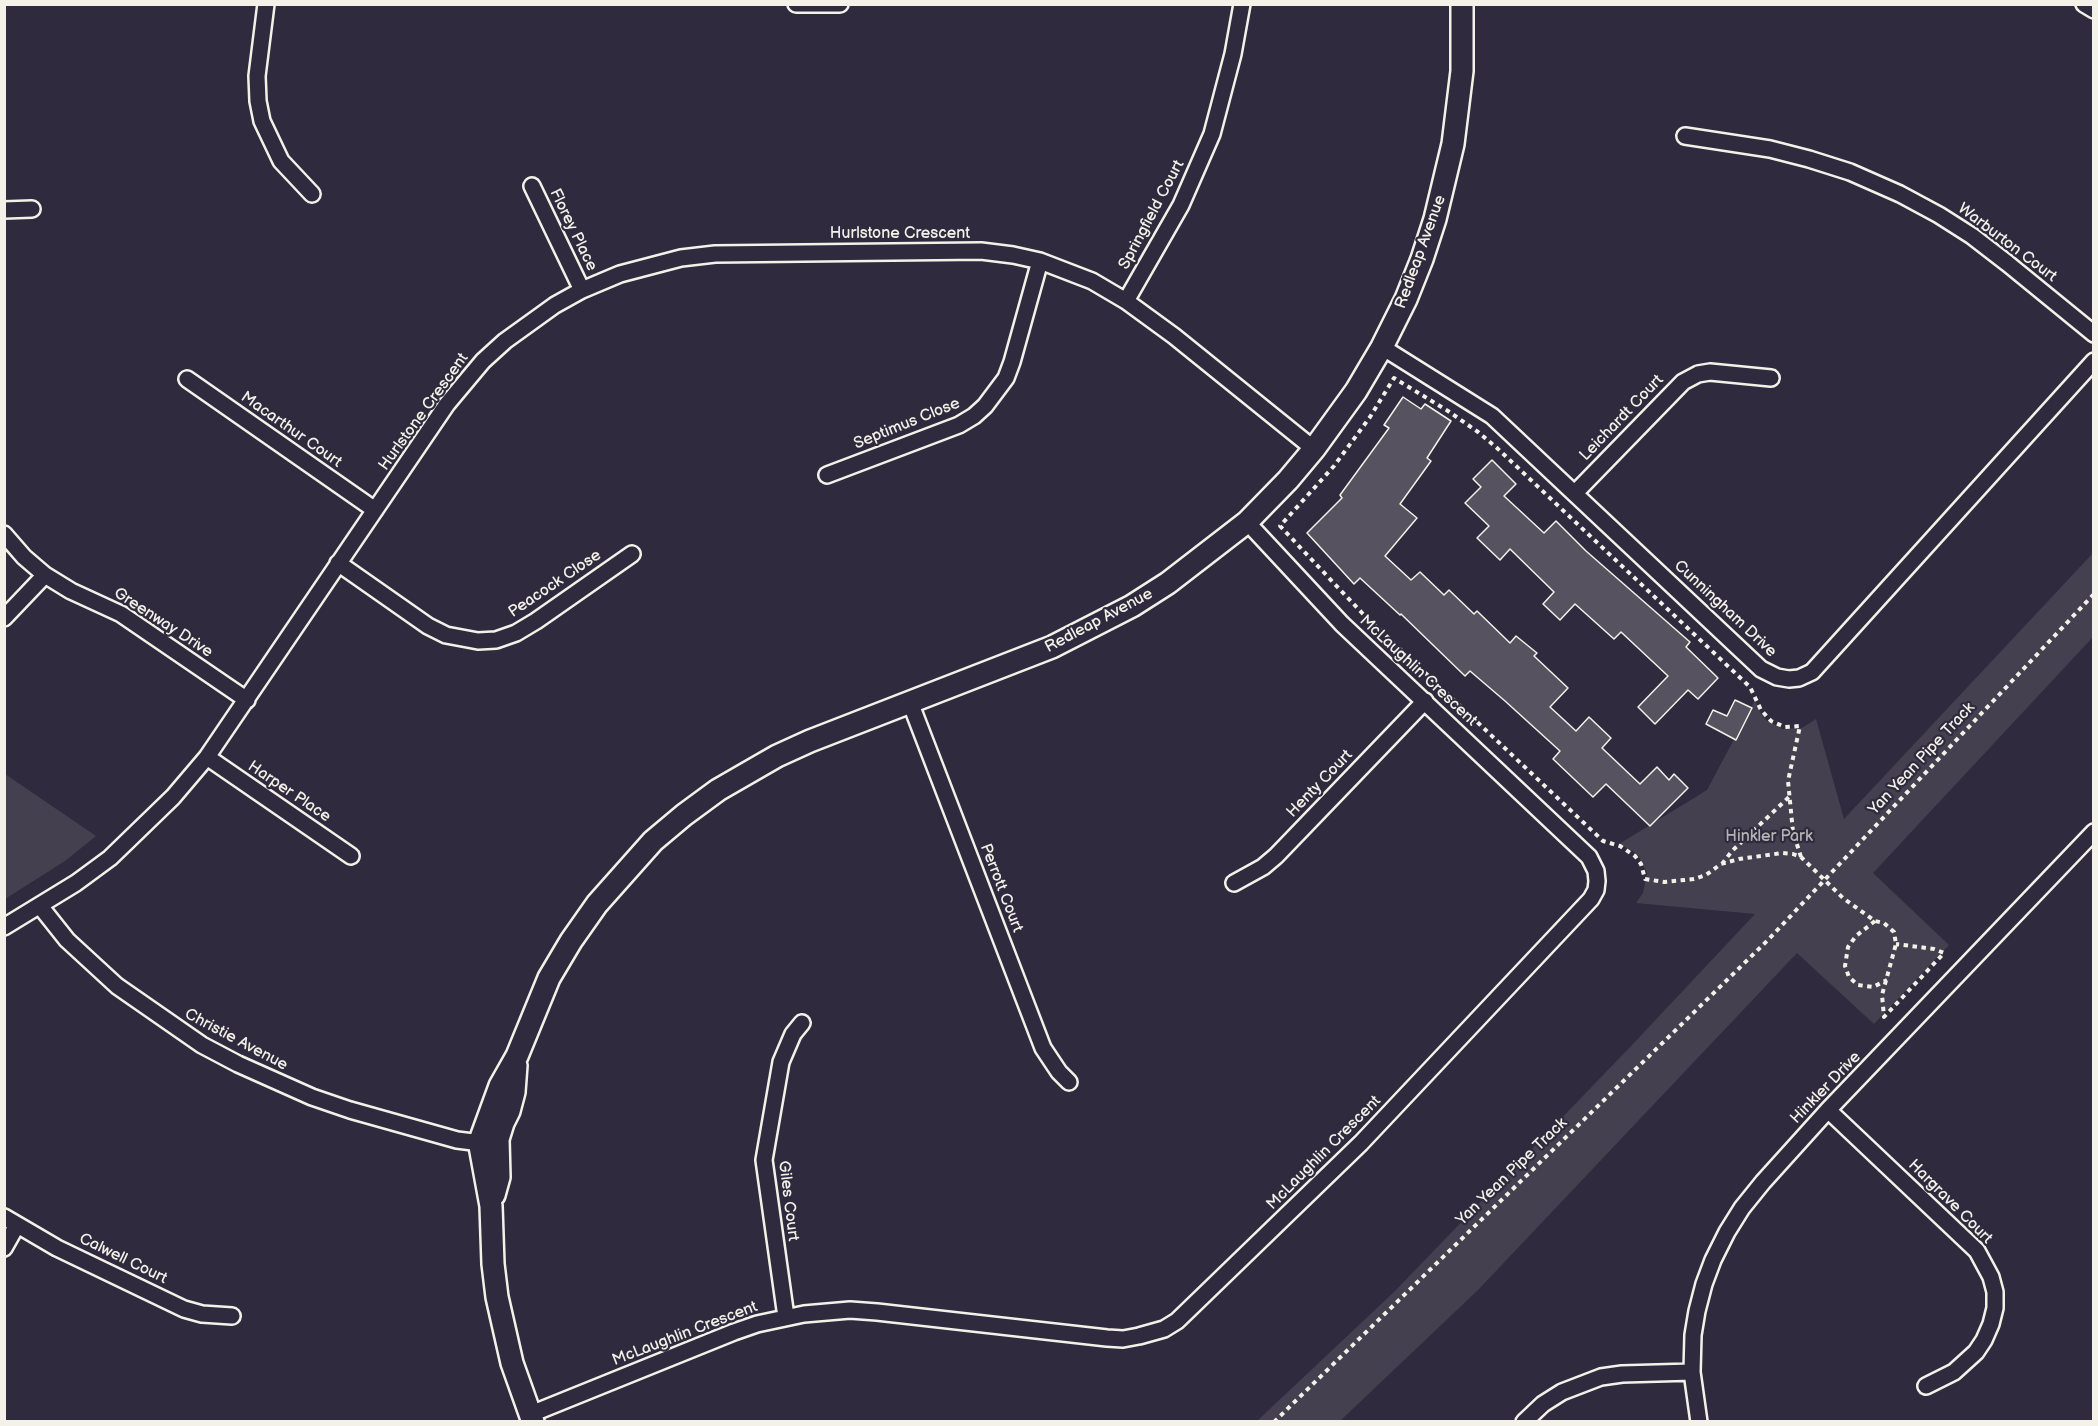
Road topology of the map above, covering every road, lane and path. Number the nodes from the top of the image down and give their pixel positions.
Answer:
1 (266, 4) edge
2 (796, 4) edge
3 (840, 4) edge
4 (1242, 4) edge
5 (1462, 4) edge
6 (2084, 4) edge
7 (2094, 10) edge
8 (1685, 136) dead end
9 (532, 186) dead end
10 (312, 194) dead end
11 (32, 209) dead end
12 (4, 210) edge
13 (1040, 261) junction
14 (582, 290) junction
15 (1126, 301) junction
16 (2094, 334) edge
17 (1382, 347) junction
18 (2094, 361) edge
19 (1771, 378) dead end
20 (187, 379) dead end
21 (1314, 449) junction
22 (827, 475) dead end
23 (1575, 493) junction
24 (375, 510) junction
25 (1247, 522) junction
26 (4, 534) edge
27 (632, 554) dead end
28 (338, 563) junction
29 (45, 575) junction
30 (2094, 594) edge
31 (4, 618) edge
32 (247, 700) junction
33 (1425, 701) junction
34 (910, 702) junction
35 (207, 757) junction
36 (1789, 796) junction
37 (2094, 832) edge
38 (351, 856) dead end
39 (1801, 857) junction
40 (1722, 864) junction
41 (1825, 882) junction
42 (1234, 883) dead end
43 (40, 906) junction
44 (1875, 921) junction
45 (4, 927) edge
46 (1896, 944) junction
47 (1887, 980) junction
48 (802, 1023) dead end
49 (1069, 1082) dead end
50 (1828, 1110) junction
51 (487, 1139) junction
52 (11, 1221) edge
53 (4, 1248) edge
54 (232, 1316) dead end
55 (786, 1317) junction
56 (1692, 1372) junction
57 (1926, 1386) dead end
58 (532, 1418) edge
59 (1274, 1422) edge
60 (1524, 1422) edge
61 (1699, 1422) edge

1 - 10 street
2 - 3 street
4 - 15 street, Springfield Court
5 - 17 street, Redleap Avenue
6 - 7 street
8 - 16 street, Warburton Court
9 - 14 street, Florey Place
11 - 12 street
13 - 14 street, Hurlstone Crescent
13 - 15 street, Hurlstone Crescent
13 - 22 street, Septimus Close
14 - 24 street, Hurlstone Crescent
15 - 21 street, Hurlstone Crescent
17 - 21 street, Redleap Avenue
17 - 23 street, Cunningham Drive
18 - 23 street, Cunningham Drive
19 - 23 street, Leichardt Court
20 - 24 street, Macarthur Court
21 - 25 street, Redleap Avenue
24 - 28 street, Hurlstone Crescent
25 - 33 street, McLaughlin Crescent
25 - 34 street, Redleap Avenue
26 - 29 street, Greenway Drive
27 - 28 street, Peacock Close
28 - 32 street, Hurlstone Crescent
29 - 31 street
29 - 32 street, Greenway Drive
30 - 41 path, Yan Yean Pipe Track
32 - 35 street, Hurlstone Crescent
33 - 42 street, Henty Court
33 - 55 street, McLaughlin Crescent
34 - 49 street, Perrott Court
34 - 51 street, Redleap Avenue
35 - 38 street, Harper Place
35 - 43 street, Hurlstone Crescent
36 - 39 path
36 - 40 path
36 - 40 path
37 - 50 street, Hinkler Drive
39 - 40 path
39 - 41 path
41 - 44 path
41 - 59 path, Yan Yean Pipe Track
43 - 45 street, Hurlstone Crescent
43 - 51 street, Christie Avenue
44 - 46 path
44 - 47 path
46 - 47 path
46 - 47 path
48 - 55 street, Giles Court
50 - 56 street, Hinkler Drive
50 - 57 street, Hargrave Court
51 - 58 street, Redleap Avenue
52 - 53 street
52 - 54 street, Calwell Court
55 - 58 street, McLaughlin Crescent
56 - 60 street
56 - 61 street, Hinkler Drive

